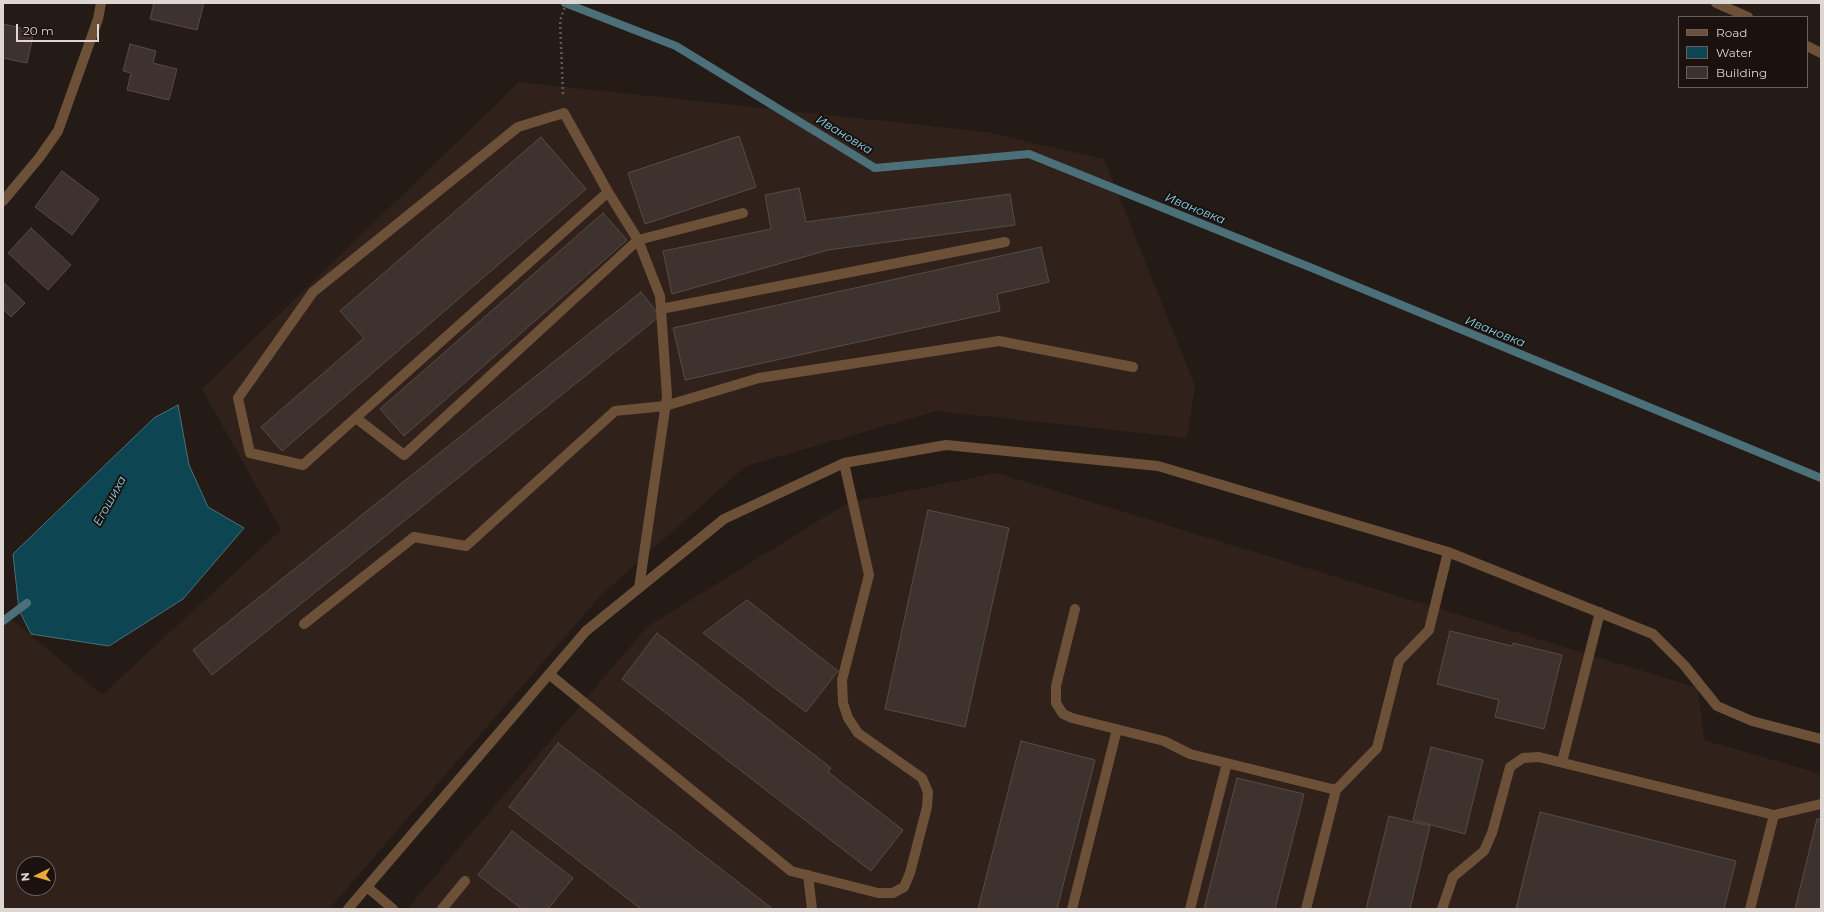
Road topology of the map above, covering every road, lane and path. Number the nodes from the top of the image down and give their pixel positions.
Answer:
1 (101, 3) edge
2 (566, 3) edge
3 (1716, 3) edge
4 (1746, 16) edge
5 (1808, 46) edge
6 (1821, 53) edge
7 (564, 113) junction
8 (608, 192) junction
9 (3, 201) edge
10 (743, 213) dead end
11 (638, 240) junction
12 (1005, 242) dead end
13 (661, 309) junction
14 (1133, 367) dead end
15 (665, 406) junction
16 (356, 418) junction
17 (844, 463) junction
18 (1448, 552) junction
19 (638, 588) junction
20 (1075, 609) dead end
21 (1600, 612) junction
22 (304, 624) dead end
23 (549, 674) junction
24 (1117, 729) junction
25 (1821, 738) edge
26 (1562, 762) junction
27 (1227, 763) junction
28 (1336, 790) junction
29 (1821, 804) edge
30 (1774, 815) junction
31 (808, 875) junction
32 (465, 881) dead end
33 (367, 887) junction
34 (348, 909) edge
35 (393, 909) edge
36 (442, 909) edge
37 (812, 909) edge
38 (1072, 909) edge
39 (1190, 909) edge
40 (1306, 909) edge
41 (1442, 909) edge
42 (1750, 909) edge

1 - 9 street
2 - 7 path
3 - 4 street
5 - 6 street
7 - 8 street
7 - 16 street
8 - 11 street
8 - 16 street
10 - 11 street
11 - 13 street
11 - 16 street
12 - 13 street
13 - 15 street
14 - 15 street
15 - 19 street
15 - 22 street
17 - 18 street
17 - 19 street
17 - 31 street
18 - 21 street
18 - 28 street
19 - 23 street
20 - 24 street
21 - 25 street
21 - 26 street
23 - 31 street
23 - 33 street
24 - 27 street
24 - 38 street
26 - 30 street
26 - 41 street
27 - 28 street
27 - 39 street
28 - 40 street
29 - 30 street
30 - 42 street
31 - 37 street
32 - 36 street
33 - 34 street
33 - 35 street

